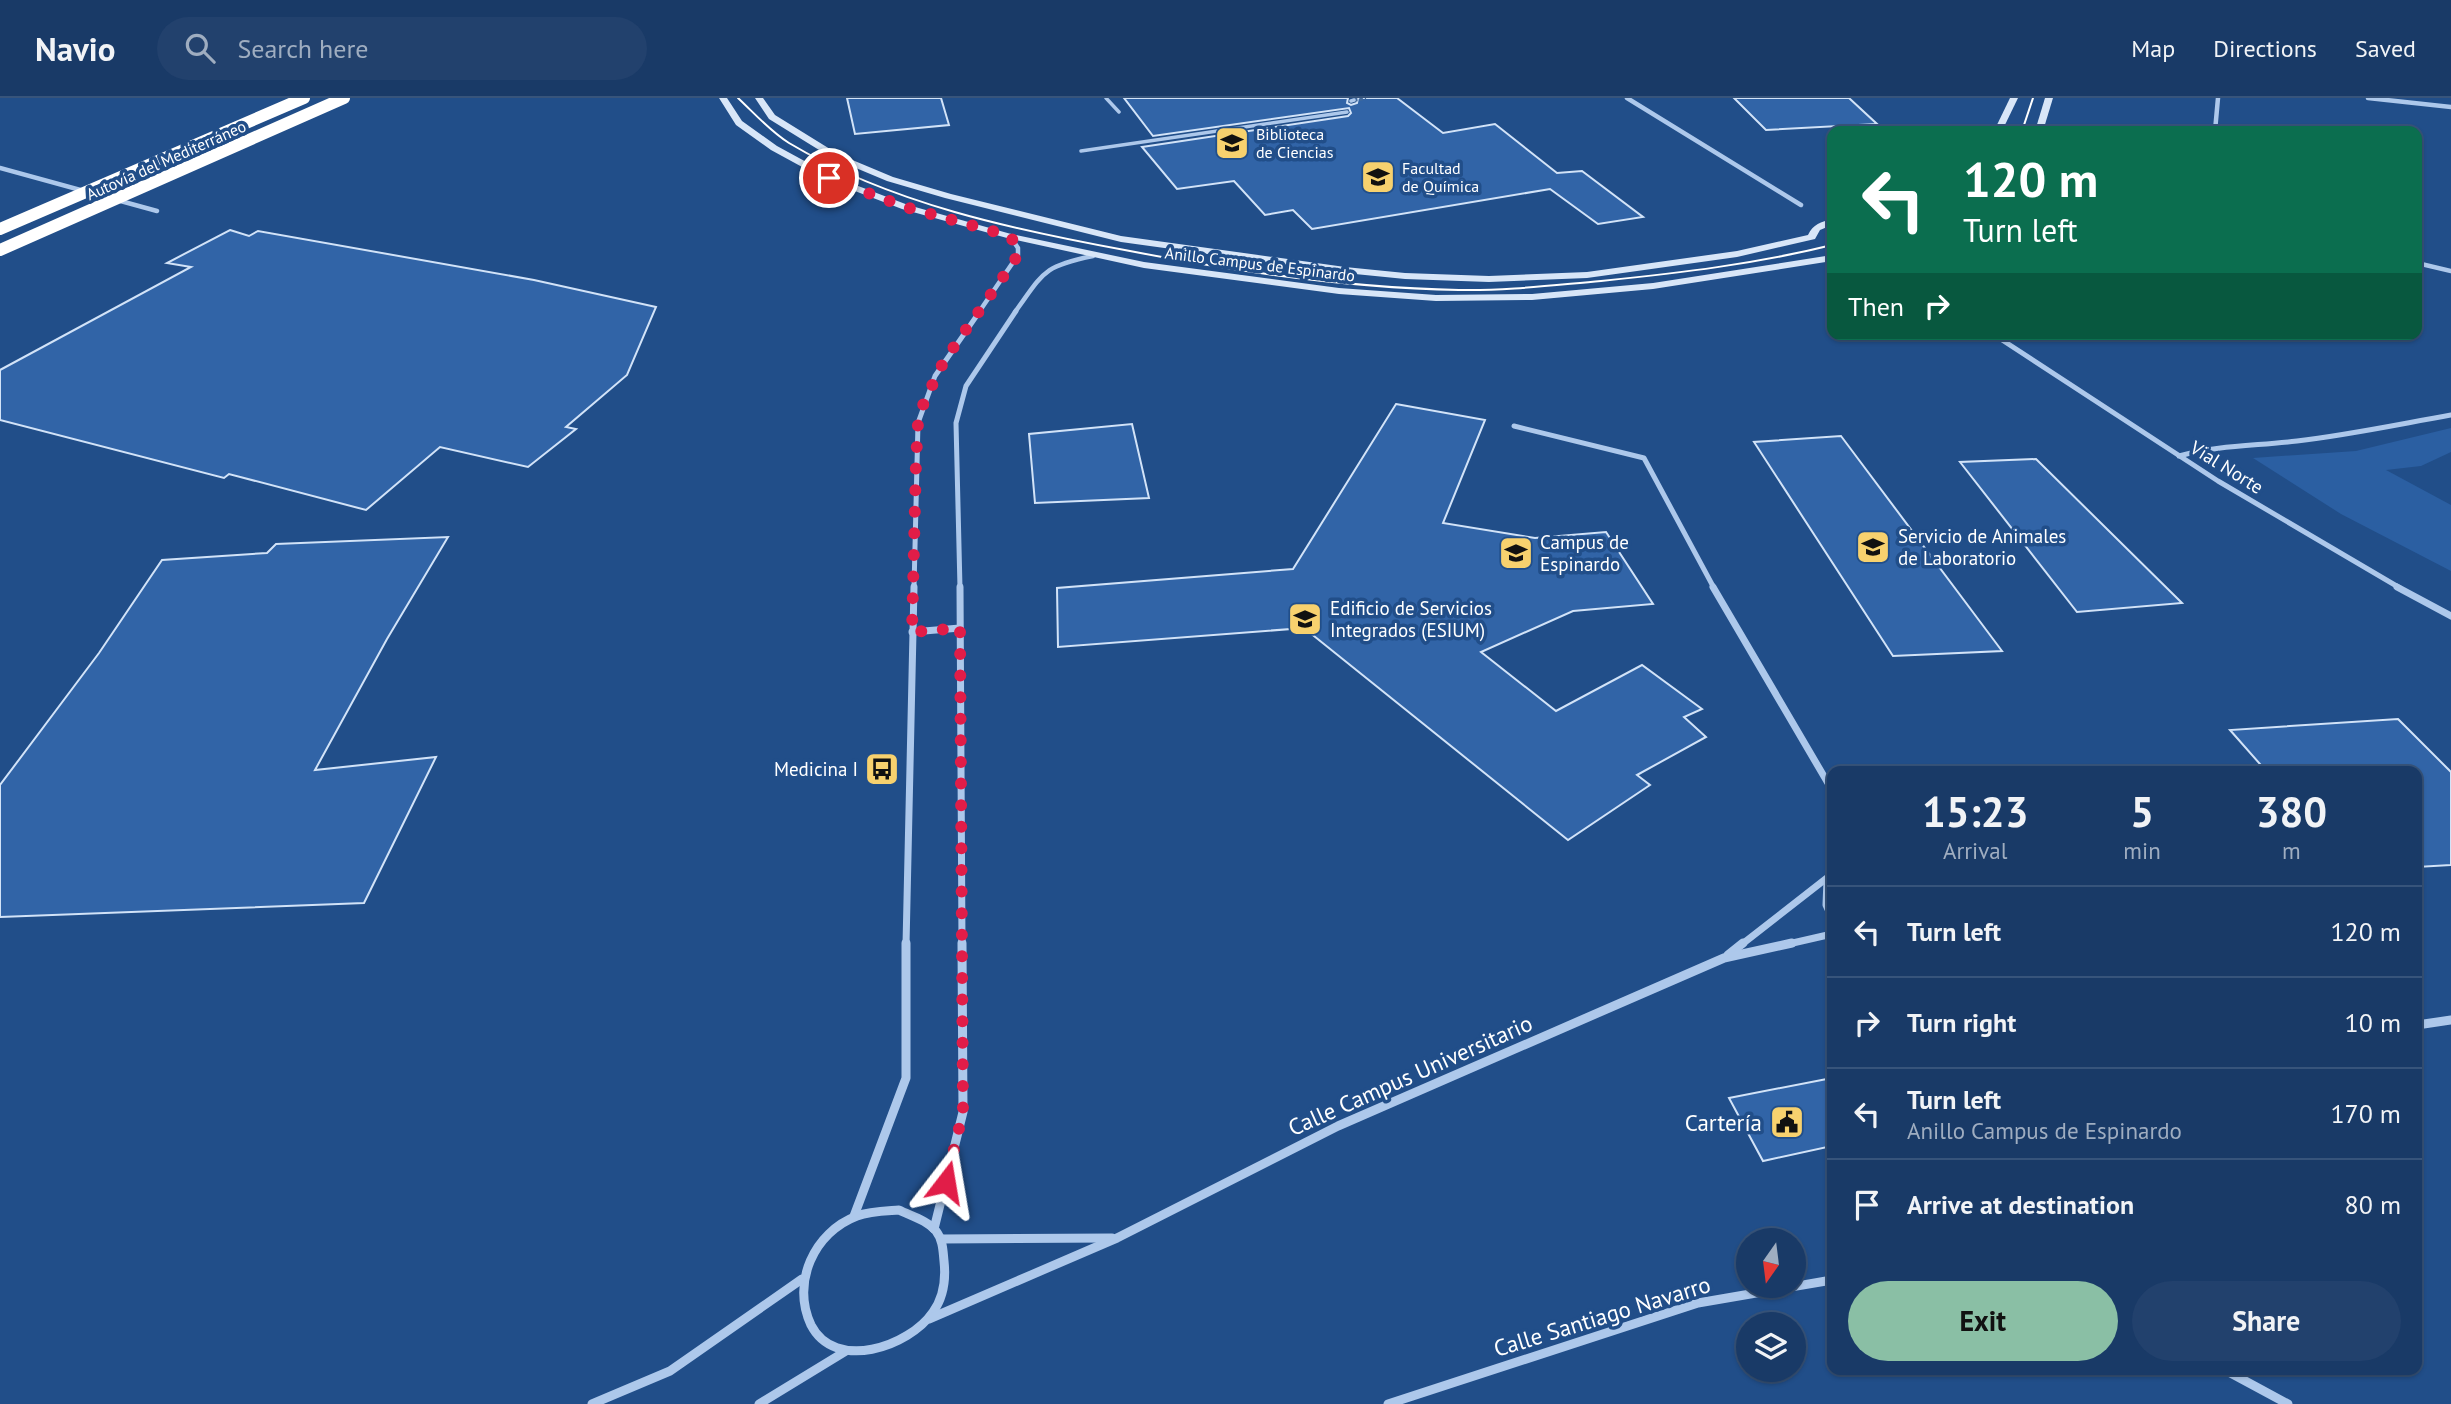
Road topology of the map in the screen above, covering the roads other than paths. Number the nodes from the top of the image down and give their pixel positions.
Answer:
1 (303, 98) edge
2 (344, 98) edge
3 (723, 98) edge
4 (759, 98) edge
5 (1106, 98) edge
6 (1627, 98) edge
7 (2014, 98) edge
8 (2049, 98) edge
9 (2218, 98) edge
10 (2368, 98) edge
11 (2451, 107) edge
12 (1119, 112) dead end
13 (1347, 112) dead end
14 (2000, 126) edge
15 (2041, 126) edge
16 (2215, 126) edge
17 (1081, 151) dead end
18 (0, 168) edge
19 (1801, 205) dead end
20 (157, 211) dead end
21 (1827, 223) edge
22 (0, 229) edge
23 (1010, 236) junction
24 (1816, 244) junction
25 (0, 250) edge
26 (1827, 253) edge
27 (1093, 256) junction
28 (1827, 258) edge
29 (2422, 264) edge
30 (2451, 271) edge
31 (2002, 340) edge
32 (2451, 415) edge
33 (1514, 426) dead end
34 (2179, 456) junction
35 (2451, 616) edge
36 (960, 628) junction
37 (912, 632) junction
38 (1827, 781) edge
39 (1827, 879) edge
40 (1827, 935) edge
41 (1724, 958) junction
42 (2451, 1020) edge
43 (2422, 1025) edge
44 (854, 1216) junction
45 (934, 1228) junction
46 (1116, 1238) junction
47 (941, 1239) junction
48 (802, 1279) junction
49 (1827, 1281) edge
50 (929, 1319) junction
51 (846, 1351) junction
52 (2234, 1375) edge
53 (592, 1404) edge
54 (759, 1404) edge
55 (1388, 1404) edge
56 (2288, 1404) edge

1 - 22 highway, Autovía del Mediterráneo, bridge
2 - 25 highway, Autovía del Mediterráneo, bridge
3 - 23 main road, Anillo Campus de Espinardo
4 - 24 main road, Anillo Campus de Espinardo
5 - 12 street
6 - 19 street
7 - 14 main road
8 - 15 main road
9 - 16 street
10 - 11 street
13 - 17 street
18 - 20 street
21 - 24 main road, Anillo Campus de Espinardo
23 - 27 main road, Anillo Campus de Espinardo
23 - 37 street
24 - 26 main road, Anillo Campus de Espinardo
27 - 28 main road, Anillo Campus de Espinardo
27 - 36 street
29 - 30 street
31 - 34 street, Vial Norte
32 - 34 street
33 - 38 street
34 - 35 street, Vial Norte
36 - 37 street
36 - 45 street
37 - 44 street
39 - 41 street, Calle Campus Universitario
40 - 41 street, Calle Campus Universitario
41 - 46 street, Calle Campus Universitario
42 - 43 street
44 - 45 street
44 - 48 street
45 - 47 street
46 - 47 street, Calle Campus Universitario
46 - 50 street, Calle Campus Universitario
47 - 50 street
48 - 51 street
48 - 53 street
49 - 55 street, Calle Santiago Navarro
50 - 51 street
51 - 54 street
52 - 56 street

